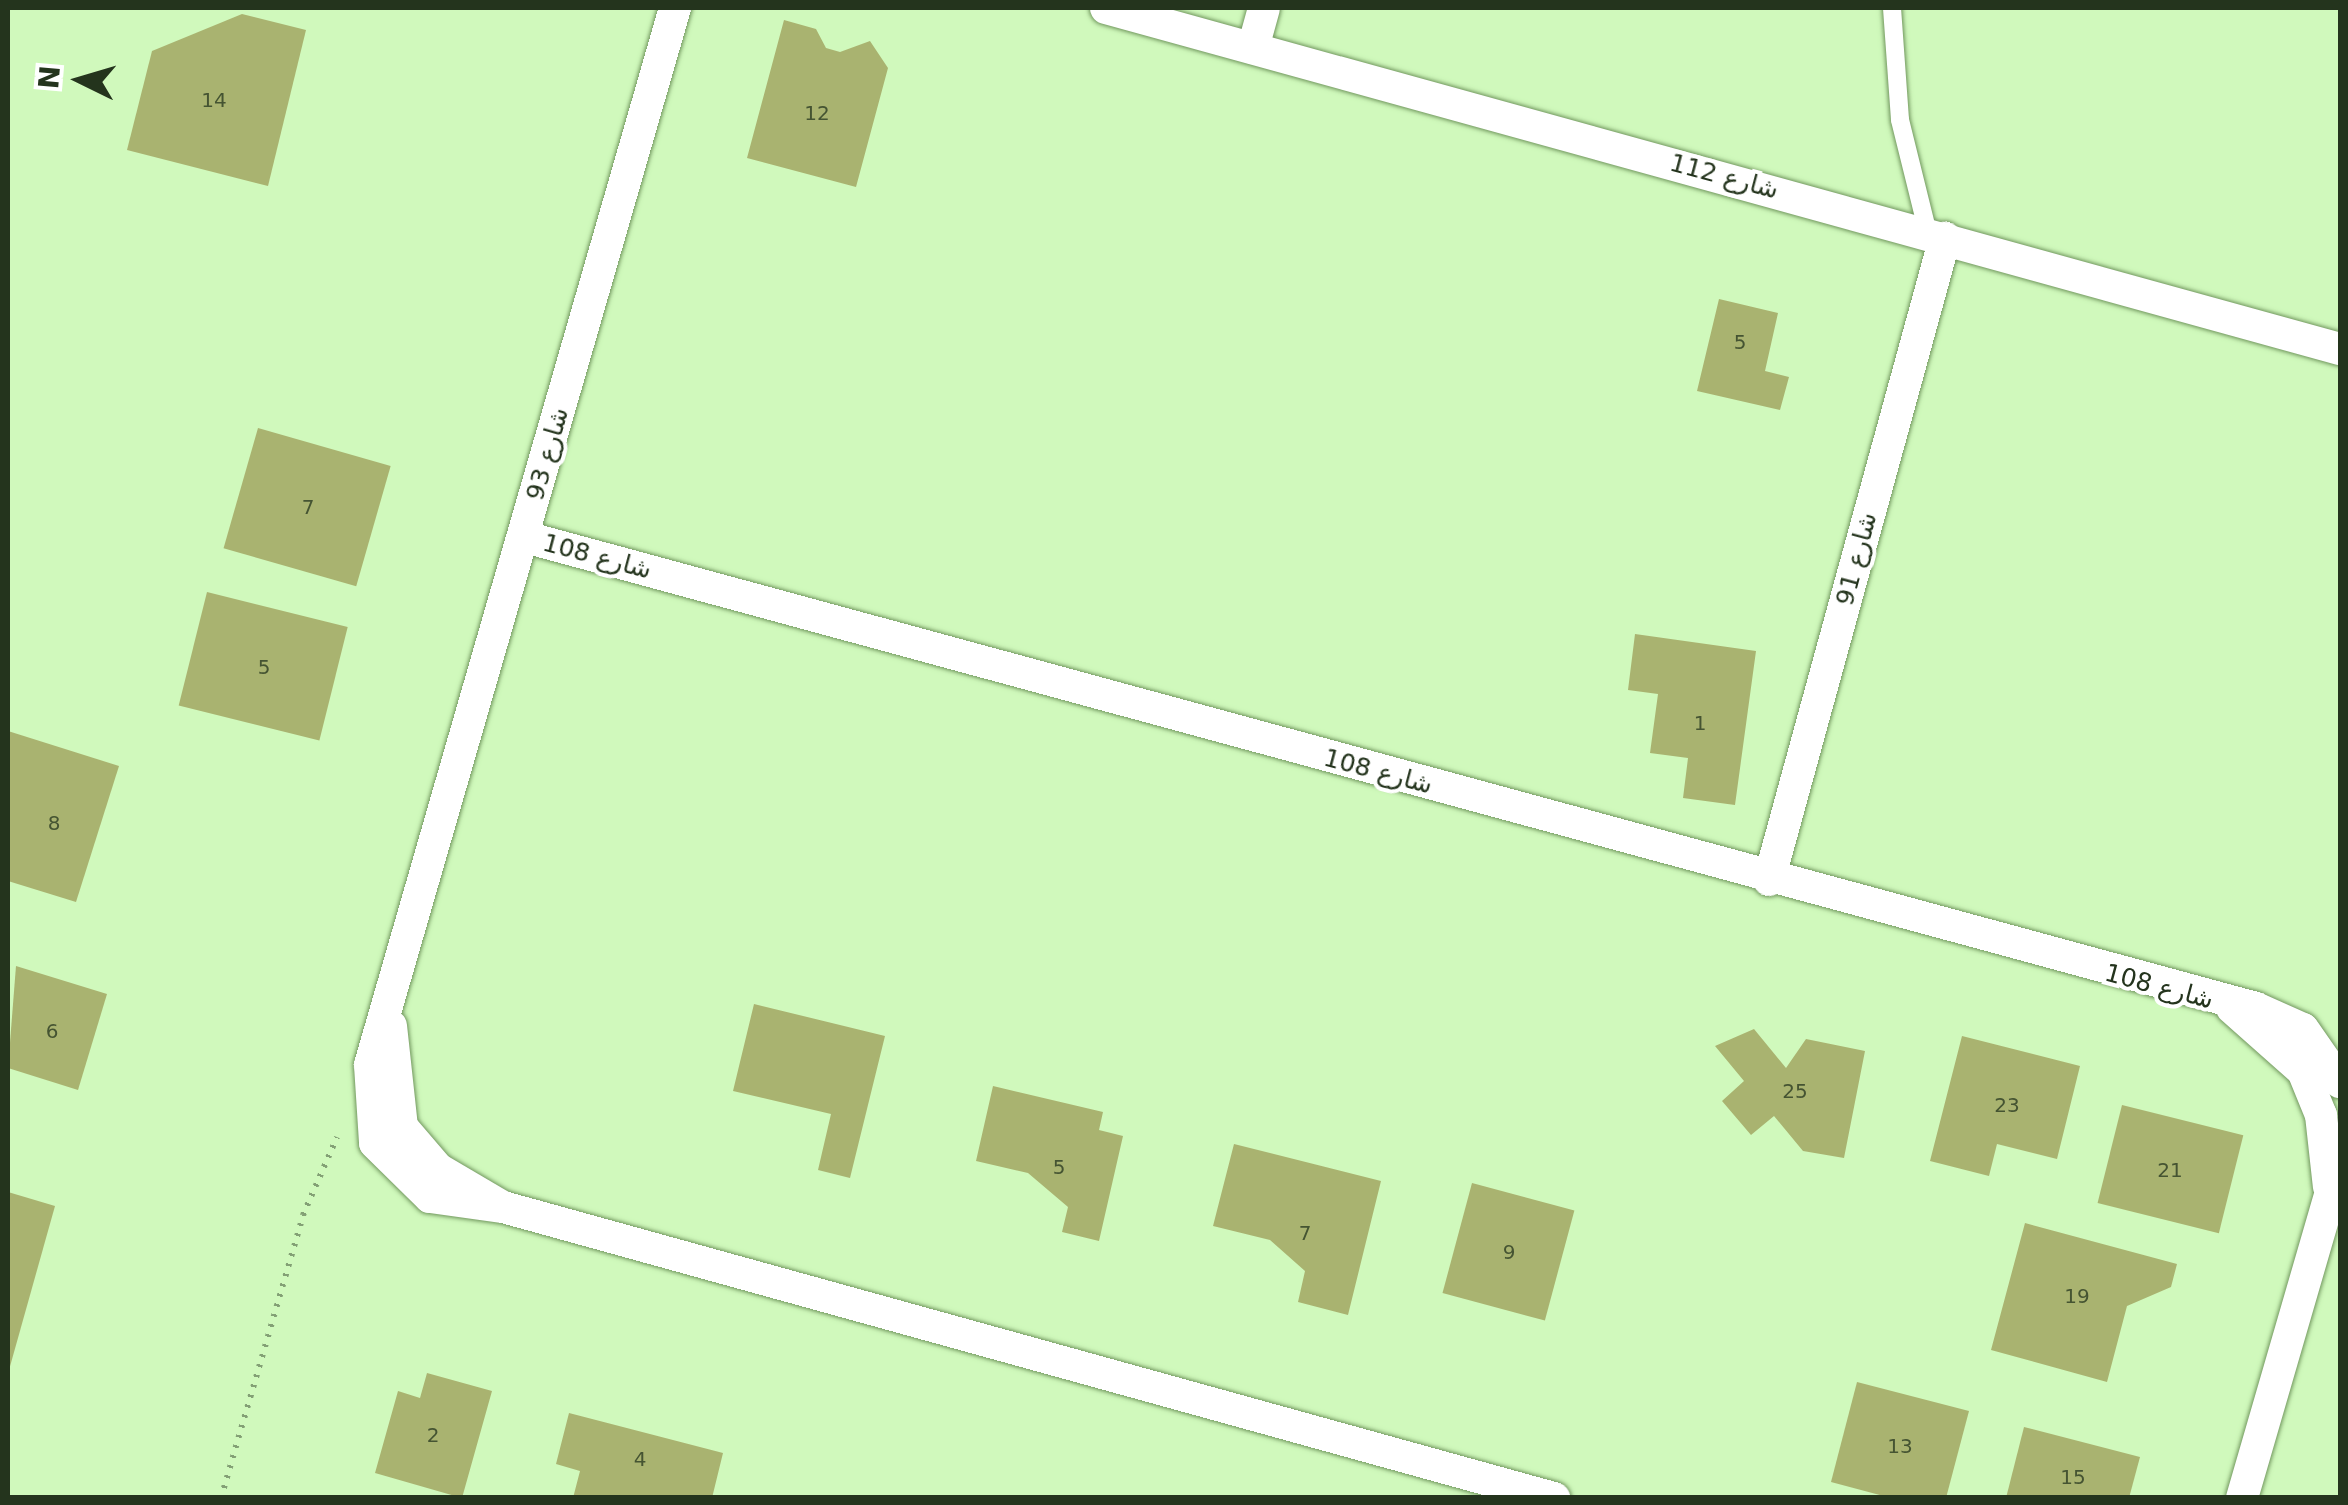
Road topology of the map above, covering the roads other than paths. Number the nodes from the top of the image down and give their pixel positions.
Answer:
1 (675, 8) edge
2 (1106, 8) edge
3 (1264, 8) edge
4 (1892, 8) edge
5 (1253, 48) junction
6 (1936, 236) junction
7 (2340, 349) edge
8 (525, 537) junction
9 (1769, 880) junction
10 (2231, 1006) junction
11 (390, 1017) junction
12 (2340, 1082) edge
13 (2335, 1174) edge
14 (503, 1207) junction
15 (1554, 1498) edge
16 (2242, 1498) edge

1 - 8 street, شارع 93
2 - 5 street, شارع 112
3 - 5 street
4 - 6 lane
5 - 6 street, شارع 112
6 - 7 street, شارع 112
6 - 9 street, شارع 91
8 - 9 street, شارع 108
8 - 11 street, شارع 93
9 - 10 street, شارع 108
10 - 12 street, شارع 108
10 - 13 street, شارع 108
11 - 14 street, شارع 93
11 - 14 street, شارع 93
13 - 16 street, شارع 108
14 - 15 street

